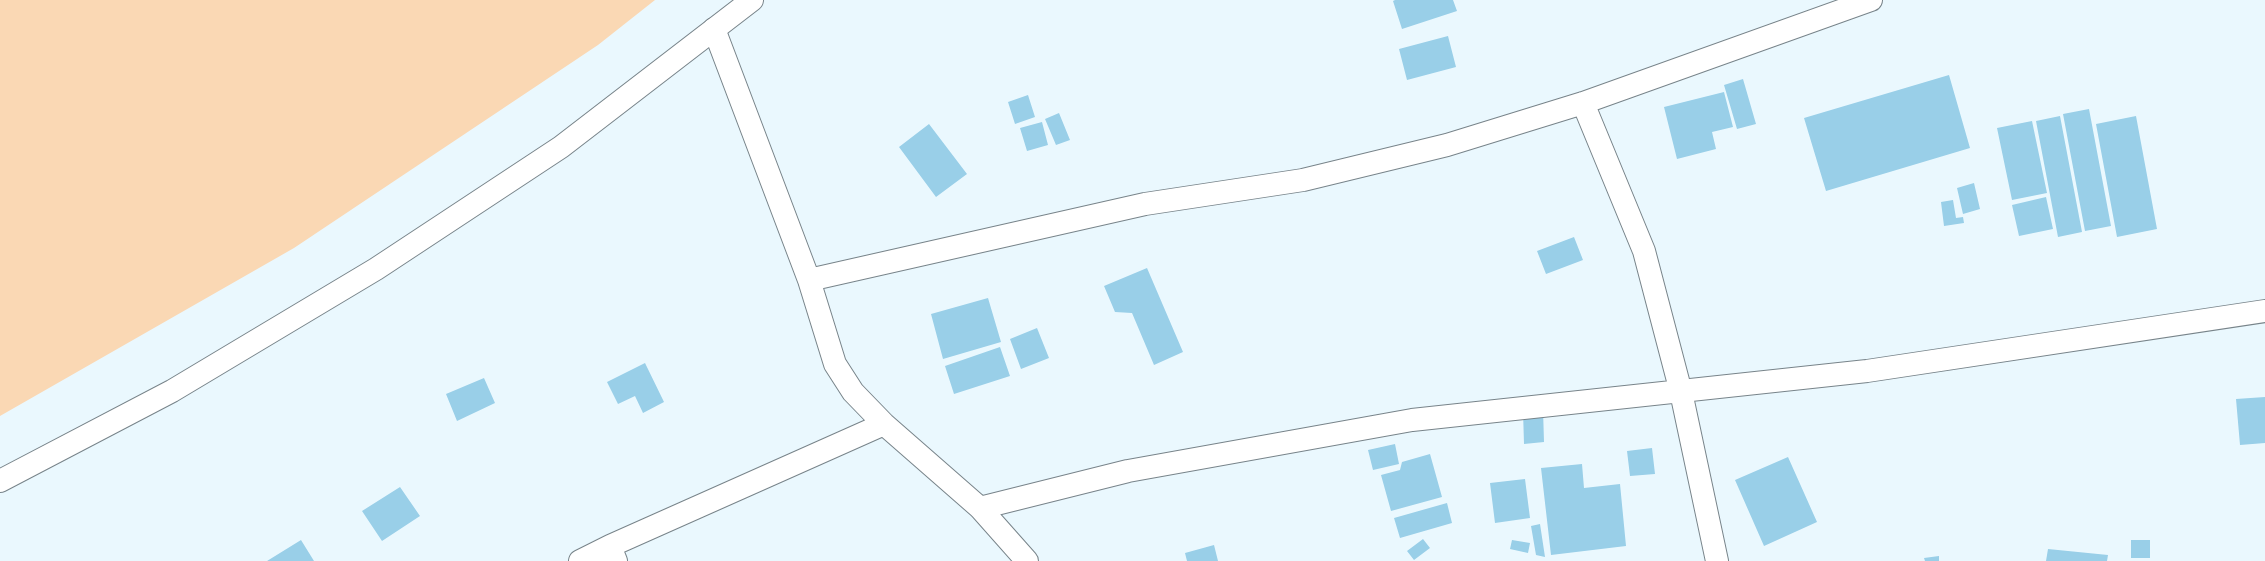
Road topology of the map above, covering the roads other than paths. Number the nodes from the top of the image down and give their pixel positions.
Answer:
1 (752, 0) edge
2 (1871, 0) edge
3 (714, 29) junction
4 (1583, 103) junction
5 (809, 280) junction
6 (2265, 311) edge
7 (1681, 392) junction
8 (884, 424) junction
9 (0, 481) edge
10 (980, 508) junction
11 (613, 554) edge
12 (580, 561) edge
13 (1027, 561) edge
14 (1717, 561) edge

1 - 3 street
2 - 4 street
3 - 5 street
3 - 9 street
4 - 5 street
4 - 7 street
5 - 8 street
6 - 7 street
7 - 10 street
7 - 14 street
8 - 10 street
8 - 11 street
10 - 13 street
11 - 12 street

